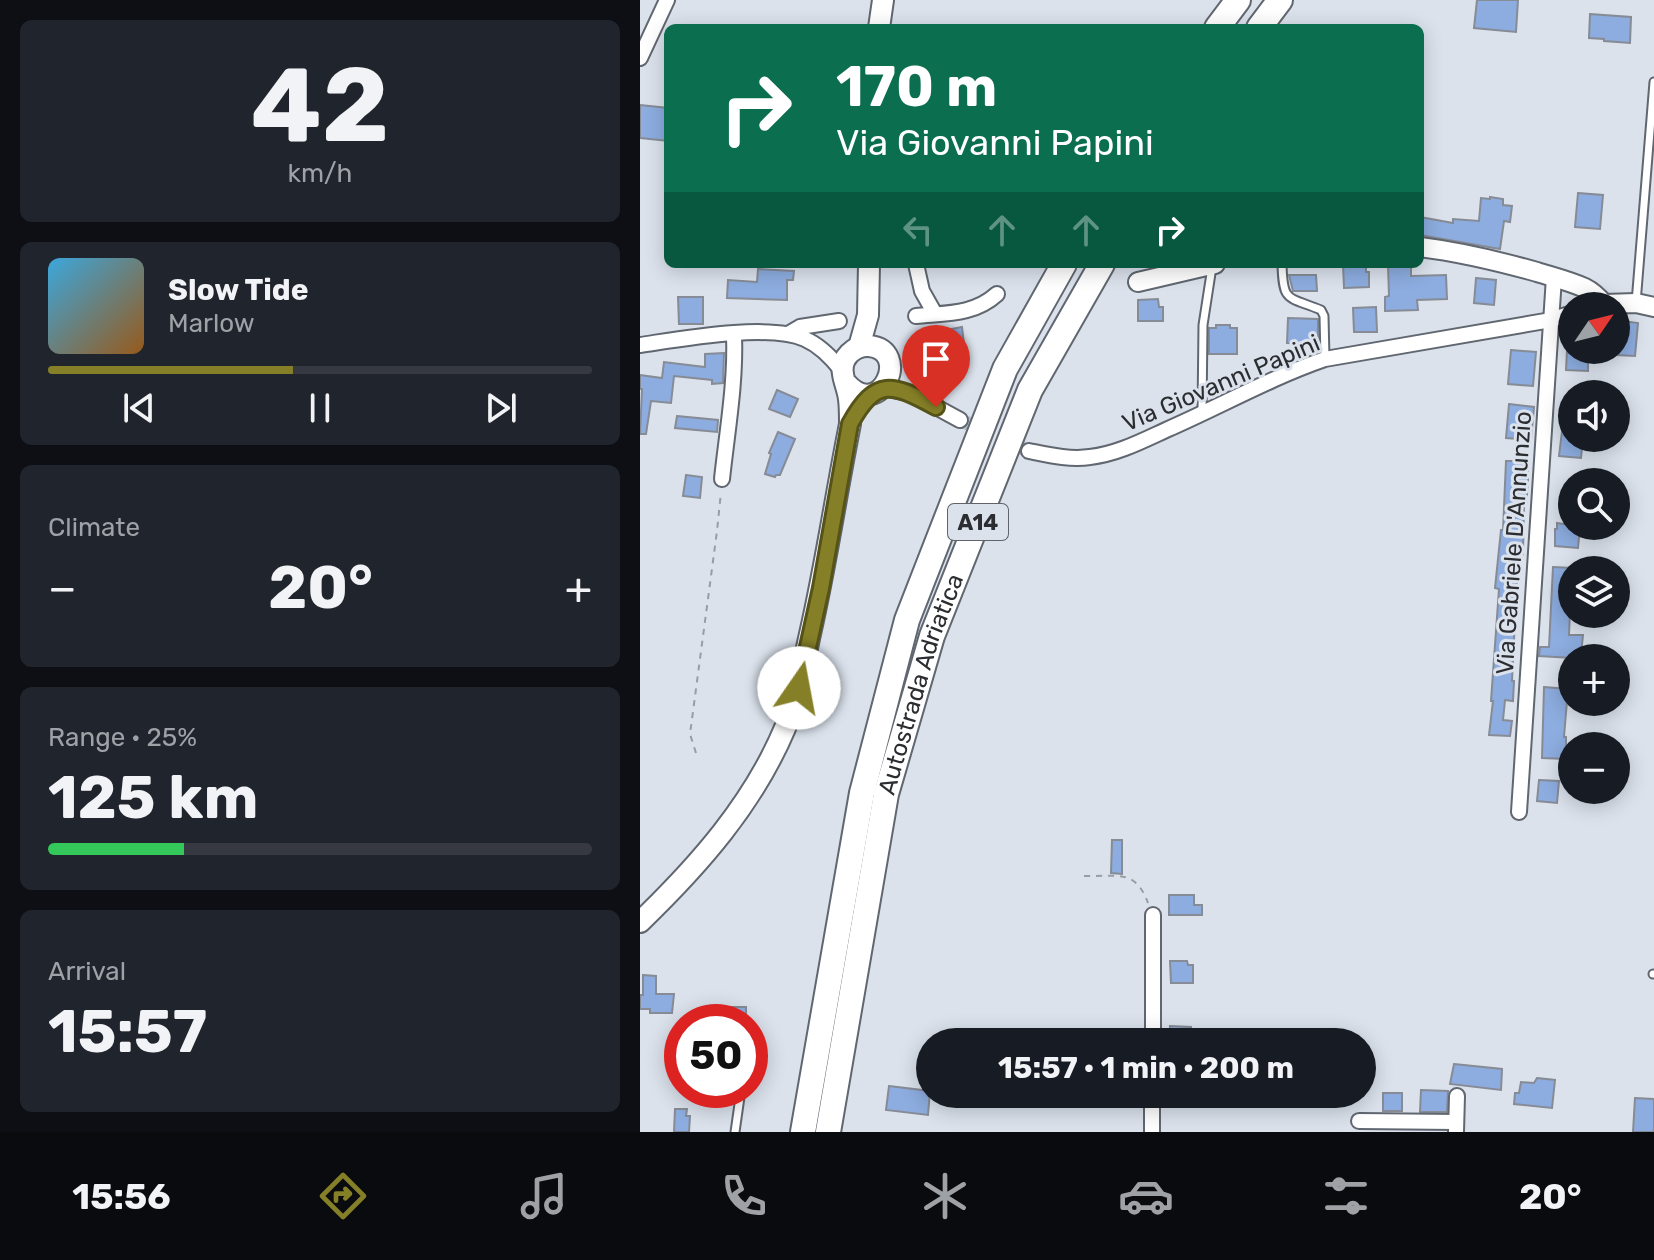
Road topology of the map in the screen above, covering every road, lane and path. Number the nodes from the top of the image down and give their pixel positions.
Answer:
1 (667, 0) edge
2 (883, 0) edge
3 (1238, 0) edge
4 (1280, 0) edge
5 (880, 24) edge
6 (1220, 24) edge
7 (1262, 24) edge
8 (640, 58) edge
9 (1654, 82) edge
10 (1424, 248) edge
11 (869, 268) edge
12 (917, 268) edge
13 (1062, 268) edge
14 (1100, 268) edge
15 (1197, 268) edge
16 (1213, 268) edge
17 (1282, 268) edge
18 (1554, 277) junction
19 (1138, 282) dead end
20 (1591, 292) edge
21 (997, 294) dead end
22 (1645, 305) edge
23 (935, 314) junction
24 (916, 316) dead end
25 (1558, 318) edge
26 (1551, 320) junction
27 (839, 321) dead end
28 (788, 334) junction
29 (734, 335) junction
30 (640, 345) edge
31 (1325, 359) junction
32 (855, 360) junction
33 (881, 384) junction
34 (1202, 415) junction
35 (960, 420) tunnel mouth
36 (850, 424) junction
37 (1029, 451) tunnel mouth
38 (722, 479) joint
39 (696, 753) dead end
40 (1519, 812) dead end
41 (1084, 876) dead end
42 (1153, 915) joint
43 (640, 922) edge
44 (1153, 1028) edge
45 (1457, 1096) dead end
46 (738, 1108) edge
47 (1152, 1108) edge
48 (1359, 1121) dead end
49 (1456, 1127) edge
50 (735, 1132) edge
51 (803, 1132) edge
52 (828, 1132) edge
53 (1152, 1132) edge

1 - 8 street
2 - 5 main road
3 - 6 highway
4 - 7 highway
9 - 22 lane
10 - 18 street
11 - 32 main road
12 - 23 street
13 - 51 highway, Autostrada Adriatica / A14
14 - 52 highway, Autostrada Adriatica / A14
15 - 19 street
16 - 34 lane
17 - 31 lane
18 - 20 street
18 - 26 street, Via Gabriele D'Annunzio
21 - 23 street
23 - 24 street
25 - 26 street, Via Giovanni Papini
26 - 31 street, Via Giovanni Papini
26 - 40 street, Via Gabriele D'Annunzio
27 - 28 street
28 - 29 street
28 - 32 street
29 - 30 street
29 - 38 street
31 - 34 street, Via Giovanni Papini
32 - 33 main road
32 - 33 main road
32 - 36 main road
33 - 35 street
33 - 36 main road
34 - 37 street, Via Giovanni Papini
36 - 43 main road
38 - 39 path
41 - 42 path
42 - 44 street
45 - 49 street
46 - 50 lane
47 - 53 street
48 - 49 street

